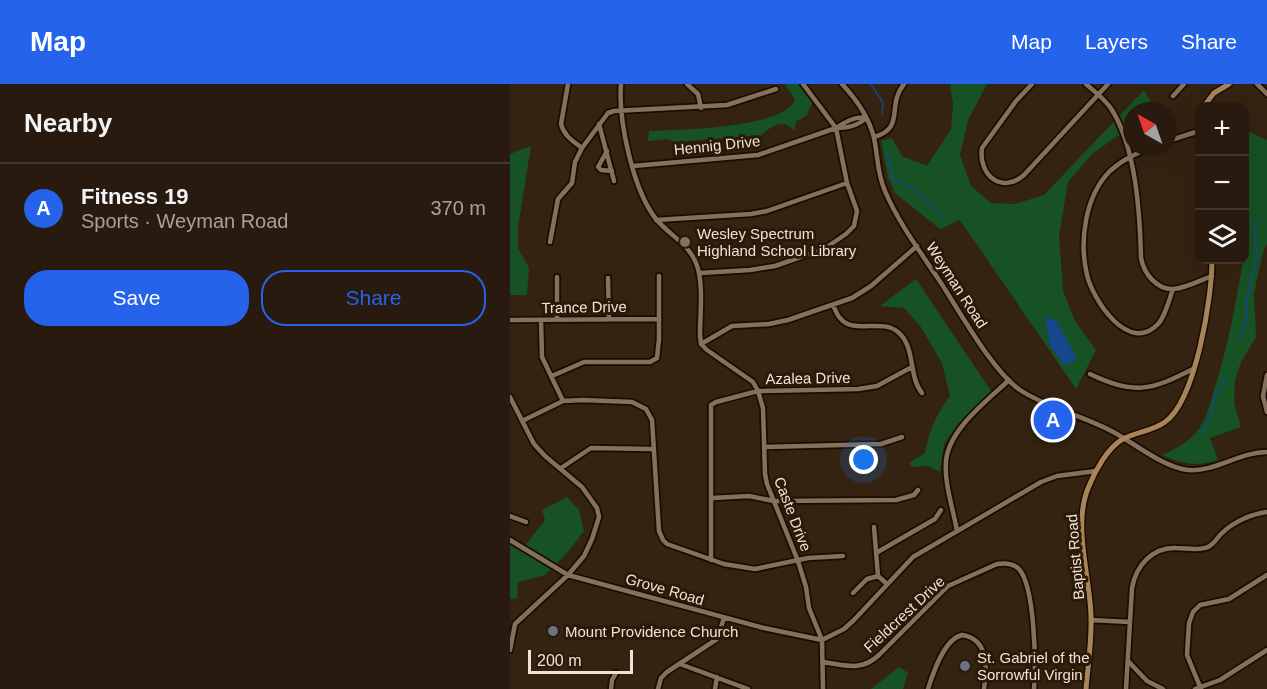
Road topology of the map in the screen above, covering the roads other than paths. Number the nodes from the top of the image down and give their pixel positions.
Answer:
1 (568, 84) edge
2 (621, 84) edge
3 (687, 84) edge
4 (803, 84) edge
5 (842, 84) edge
6 (904, 84) edge
7 (1032, 84) edge
8 (1086, 84) edge
9 (1108, 84) edge
10 (1184, 84) edge
11 (1229, 84) edge
12 (1257, 84) edge
13 (776, 89) dead end
14 (1267, 94) edge
15 (1098, 95) junction
16 (1173, 96) dead end
17 (1207, 102) edge
18 (701, 108) junction
19 (622, 111) junction
20 (866, 118) junction
21 (599, 124) junction
22 (836, 128) junction
23 (1195, 136) edge
24 (874, 137) junction
25 (1177, 139) edge
26 (582, 148) junction
27 (607, 151) junction
28 (1129, 157) junction
29 (633, 166) junction
30 (612, 171) junction
31 (615, 181) dead end
32 (847, 183) junction
33 (656, 219) junction
34 (550, 242) dead end
35 (917, 246) junction
36 (1212, 264) edge
37 (700, 273) junction
38 (659, 276) dead end
39 (1212, 276) junction
40 (557, 277) dead end
41 (608, 278) dead end
42 (1173, 289) junction
43 (834, 305) junction
44 (609, 318) junction
45 (557, 319) junction
46 (659, 319) junction
47 (510, 320) edge
48 (541, 320) junction
49 (701, 344) junction
50 (912, 367) junction
51 (1193, 369) junction
52 (1090, 374) dead end
53 (1267, 375) edge
54 (552, 376) junction
55 (1009, 381) junction
56 (758, 391) junction
57 (922, 393) dead end
58 (510, 397) edge
59 (563, 402) junction
60 (1267, 412) edge
61 (522, 421) junction
62 (902, 437) dead end
63 (1123, 439) junction
64 (765, 447) junction
65 (652, 449) junction
66 (1267, 452) edge
67 (561, 468) junction
68 (1096, 471) junction
69 (918, 490) dead end
70 (712, 498) junction
71 (774, 501) junction
72 (941, 510) dead end
73 (1267, 512) edge
74 (510, 516) edge
75 (526, 522) dead end
76 (874, 527) dead end
77 (957, 531) junction
78 (510, 540) edge
79 (876, 553) junction
80 (843, 556) dead end
81 (711, 560) junction
82 (798, 561) junction
83 (568, 575) junction
84 (1267, 575) edge
85 (878, 576) junction
86 (886, 584) junction
87 (853, 593) dead end
88 (724, 618) junction
89 (1091, 620) junction
90 (1130, 622) junction
91 (513, 623) edge
92 (822, 642) junction
93 (510, 650) edge
94 (1267, 650) edge
95 (1128, 661) junction
96 (823, 662) junction
97 (680, 664) junction
98 (616, 673) dead end
99 (717, 677) junction
100 (611, 689) edge
101 (658, 689) edge
102 (715, 689) edge
103 (748, 689) edge
104 (823, 689) edge
105 (928, 689) edge
106 (984, 689) edge
107 (1034, 689) edge
108 (1086, 689) edge
109 (1126, 689) edge
110 (1163, 689) edge
111 (1199, 689) edge

1 - 26 street
2 - 19 street
3 - 18 street
4 - 22 street
5 - 20 street, Weyman Road
6 - 24 street
7 - 15 street
8 - 15 street
9 - 15 street
10 - 16 street
11 - 17 main road
12 - 14 street
13 - 18 street
15 - 28 street
18 - 19 street
19 - 21 street
19 - 29 street
20 - 22 street, Hennig Drive
20 - 24 street, Weyman Road
21 - 26 street
21 - 27 street
22 - 29 street, Hennig Drive
22 - 32 street
23 - 25 street
24 - 35 street, Weyman Road
26 - 34 street
27 - 30 street
27 - 30 street
28 - 42 street
28 - 42 street
29 - 33 street
30 - 31 street
32 - 33 street
32 - 37 street
33 - 37 street
35 - 43 street
35 - 55 street, Weyman Road
36 - 39 main road, Baptist Road
37 - 49 street
38 - 46 street
39 - 42 street
39 - 51 main road, Baptist Road
40 - 45 street
41 - 44 street
43 - 49 street
43 - 50 street
44 - 45 street, Trance Drive
44 - 46 street, Trance Drive
45 - 48 street, Trance Drive
46 - 54 street
47 - 48 street, Trance Drive
48 - 54 street
49 - 56 street
50 - 56 street, Azalea Drive
50 - 57 street
51 - 52 street
51 - 63 main road, Baptist Road
53 - 60 street
54 - 59 street
55 - 63 street, Weyman Road
55 - 77 street
56 - 64 street, Caste Drive
56 - 70 street, Azalea Drive
58 - 61 street
59 - 61 street
59 - 65 street
61 - 67 street
62 - 64 street
63 - 66 street, Weyman Road
63 - 68 main road, Baptist Road
64 - 71 street, Caste Drive
65 - 67 street
65 - 81 street
67 - 83 street
68 - 77 street
68 - 89 main road, Baptist Road
69 - 71 street
70 - 71 street
70 - 81 street, Azalea Drive
71 - 82 street, Caste Drive
72 - 79 street
73 - 90 street
74 - 75 street
76 - 79 street
77 - 86 street
78 - 83 street, Grove Road
79 - 85 street
80 - 82 street
81 - 82 street
82 - 92 street, Caste Drive
83 - 88 street, Grove Road
83 - 91 street
84 - 111 street
85 - 86 street
85 - 87 street
86 - 92 street
88 - 92 street, Grove Road
88 - 97 street
89 - 90 street
89 - 108 main road, Baptist Road
90 - 95 street
91 - 93 street
92 - 96 street, Caste Drive
94 - 111 street
95 - 109 street
95 - 110 street
96 - 104 street, Caste Drive
96 - 107 street, Fieldcrest Drive
97 - 99 street
97 - 101 street
98 - 100 street
99 - 102 street
99 - 103 street
105 - 106 street

